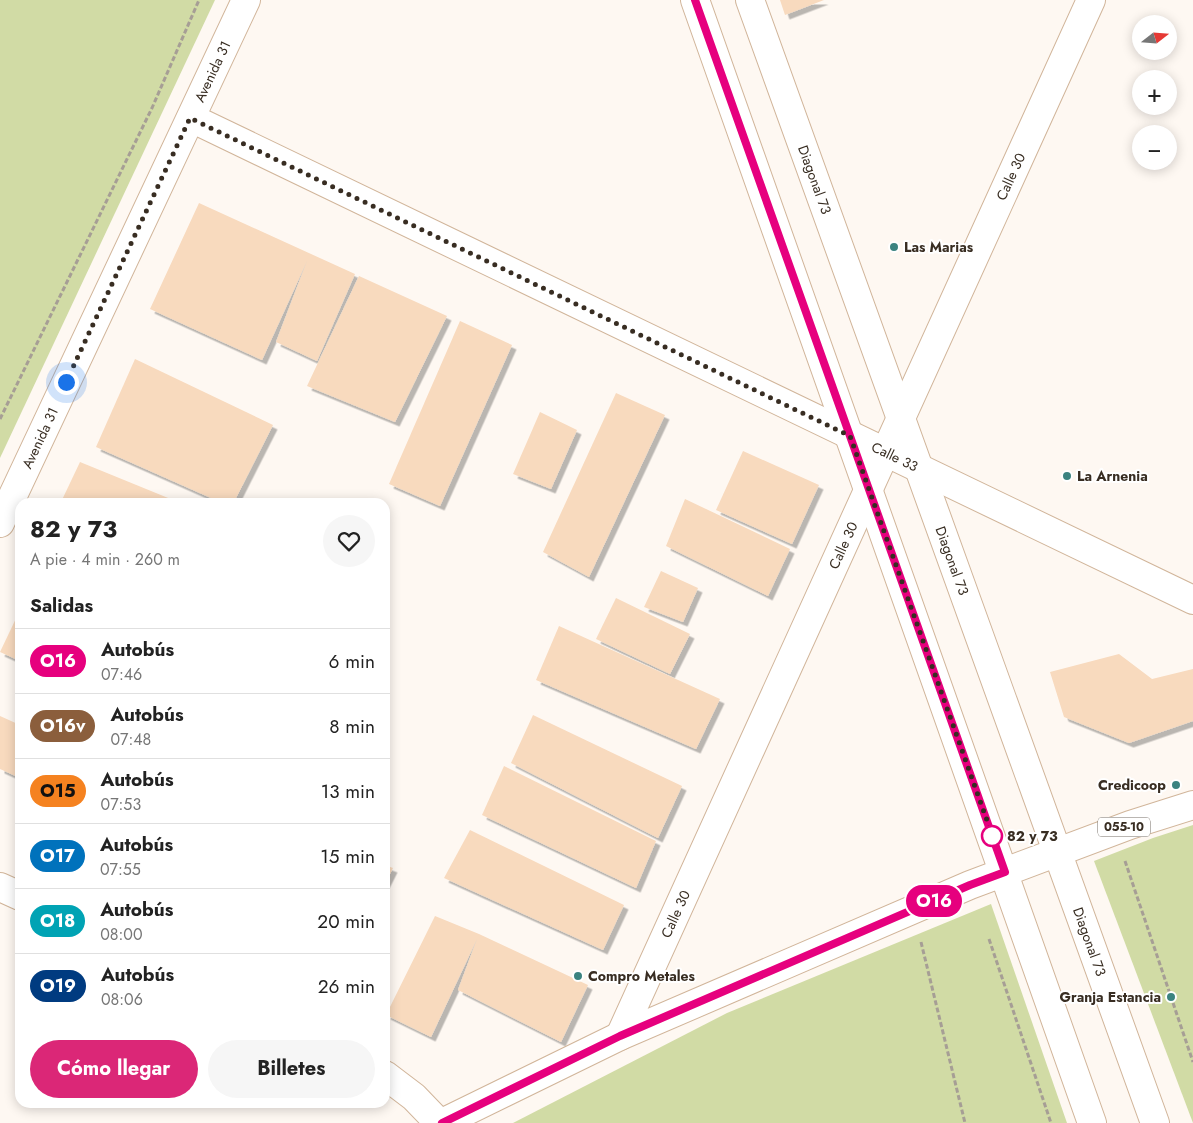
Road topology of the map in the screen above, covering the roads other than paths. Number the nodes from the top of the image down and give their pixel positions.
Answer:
1 (246, 0) edge
2 (695, 0) edge
3 (750, 0) edge
4 (1091, 0) edge
5 (190, 118) junction
6 (900, 419) junction
7 (850, 436) junction
8 (886, 452) junction
9 (918, 468) junction
10 (869, 489) junction
11 (0, 523) edge
12 (1193, 600) edge
13 (1193, 805) edge
14 (1056, 852) junction
15 (1005, 872) junction
16 (0, 887) edge
17 (15, 894) edge
18 (620, 1036) junction
19 (390, 1079) edge
20 (440, 1123) edge
21 (1092, 1123) edge
22 (1155, 1123) edge

1 - 5 main road, Avenida 31
2 - 7 main road
3 - 6 main road, Diagonal 73
4 - 6 main road, Calle 30
5 - 7 main road, Calle 33
5 - 11 main road, Avenida 31
6 - 8 main road, Calle 30
6 - 9 main road, Diagonal 73
7 - 8 main road, Calle 33
7 - 10 main road
8 - 9 main road, Calle 33
8 - 10 main road, Calle 30
9 - 12 main road, Calle 33
9 - 14 main road, Diagonal 73
10 - 15 main road
10 - 18 main road, Calle 30
13 - 14 main road, 055-10
14 - 15 main road, 055-10
14 - 22 main road, Diagonal 73
15 - 18 main road, 055-10
15 - 21 main road
16 - 17 main road
18 - 20 main road, 055-10
19 - 20 main road

